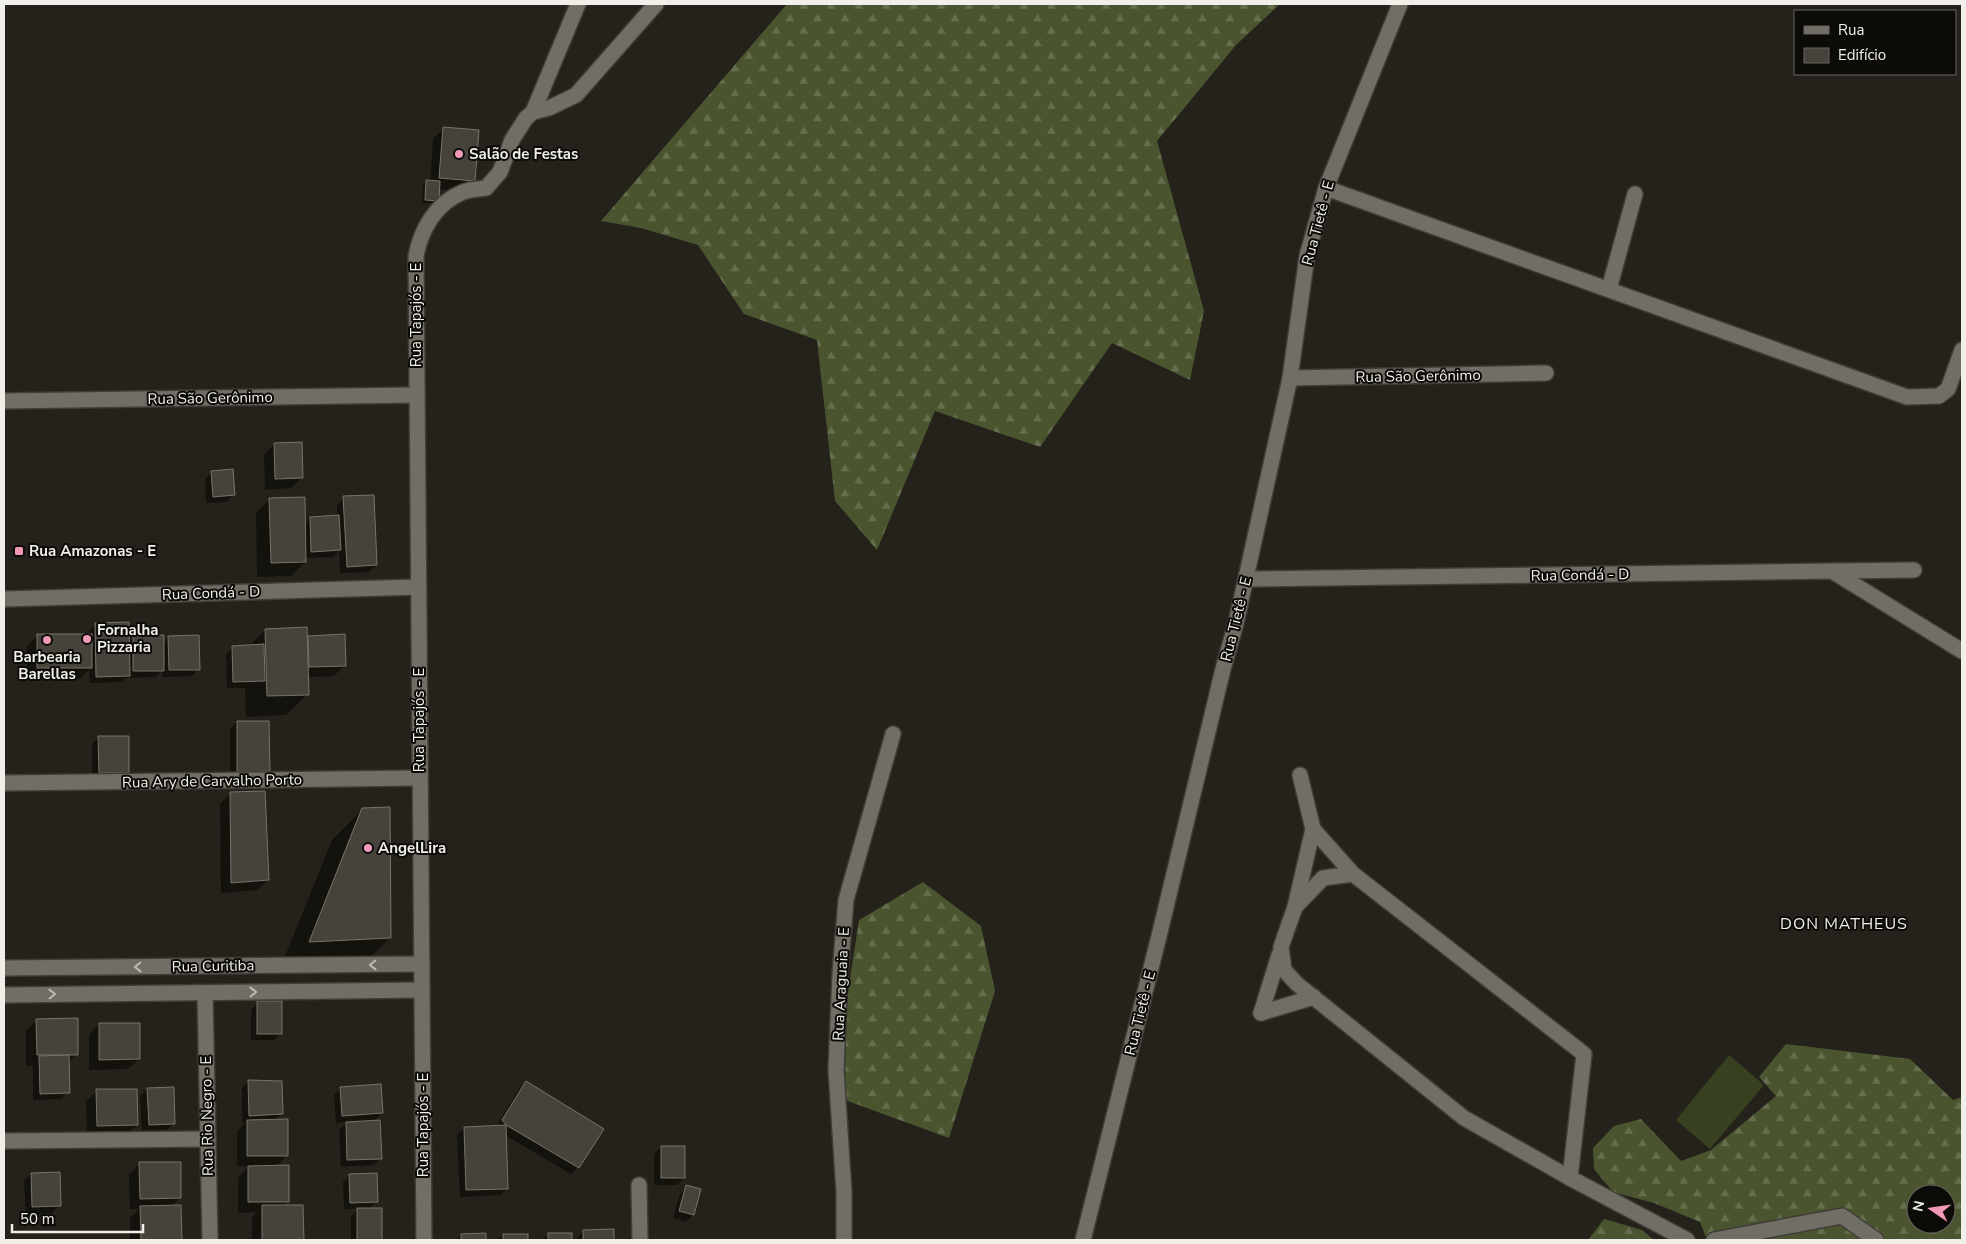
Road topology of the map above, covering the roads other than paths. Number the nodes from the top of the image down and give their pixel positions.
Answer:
1 (578, 4) edge
2 (656, 4) edge
3 (1400, 4) edge
4 (534, 112) junction
5 (1326, 188) junction
6 (1635, 194) dead end
7 (1609, 290) junction
8 (1962, 350) edge
9 (1546, 373) dead end
10 (1290, 378) junction
11 (417, 395) junction
12 (4, 401) edge
13 (1914, 570) dead end
14 (1832, 571) junction
15 (1246, 579) junction
16 (418, 587) junction
17 (4, 599) edge
18 (1962, 651) edge
19 (893, 734) dead end
20 (1300, 775) dead end
21 (420, 778) junction
22 (4, 783) edge
23 (1313, 829) junction
24 (1353, 874) junction
25 (1295, 907) junction
26 (1281, 947) junction
27 (422, 964) junction
28 (4, 968) edge
29 (422, 990) junction
30 (205, 993) junction
31 (4, 995) edge
32 (1314, 997) junction
33 (208, 1138) junction
34 (4, 1141) edge
35 (1570, 1178) junction
36 (639, 1185) dead end
37 (210, 1240) edge
38 (424, 1240) edge
39 (640, 1240) edge
40 (844, 1240) edge
41 (1083, 1240) edge
42 (1687, 1240) edge
43 (1714, 1240) edge
44 (1876, 1240) edge

1 - 4 street
2 - 4 street
3 - 5 street, Rua Tietê - E
4 - 11 street, Rua Tapajós - E
5 - 7 street
5 - 10 street, Rua Tietê - E
6 - 7 street
7 - 8 street
9 - 10 street, Rua São Gerônimo
10 - 15 street, Rua Tietê - E
11 - 12 street, Rua São Gerônimo
11 - 16 street, Rua Tapajós - E
13 - 14 street, Rua Condá - D
14 - 15 street, Rua Condá - D
14 - 18 street
15 - 41 street, Rua Tietê - E
16 - 17 street, Rua Condá - D
16 - 21 street, Rua Tapajós - E
19 - 40 street, Rua Araguaia - E
20 - 23 street
21 - 22 street, Rua Ary de Carvalho Porto
21 - 27 street, Rua Tapajós - E
23 - 24 street
23 - 25 street
24 - 25 street
24 - 35 street
25 - 26 street
26 - 32 street
26 - 32 street
27 -> 28 street, Rua Curitiba
27 - 29 street, Rua Tapajós - E
30 -> 29 street, Rua Curitiba
29 - 38 street, Rua Tapajós - E
31 -> 30 street, Rua Curitiba
30 - 33 street, Rua Rio Negro - E
32 - 35 street
33 - 34 street
33 - 37 street, Rua Rio Negro - E
35 - 42 street
36 - 39 street
43 - 44 street

